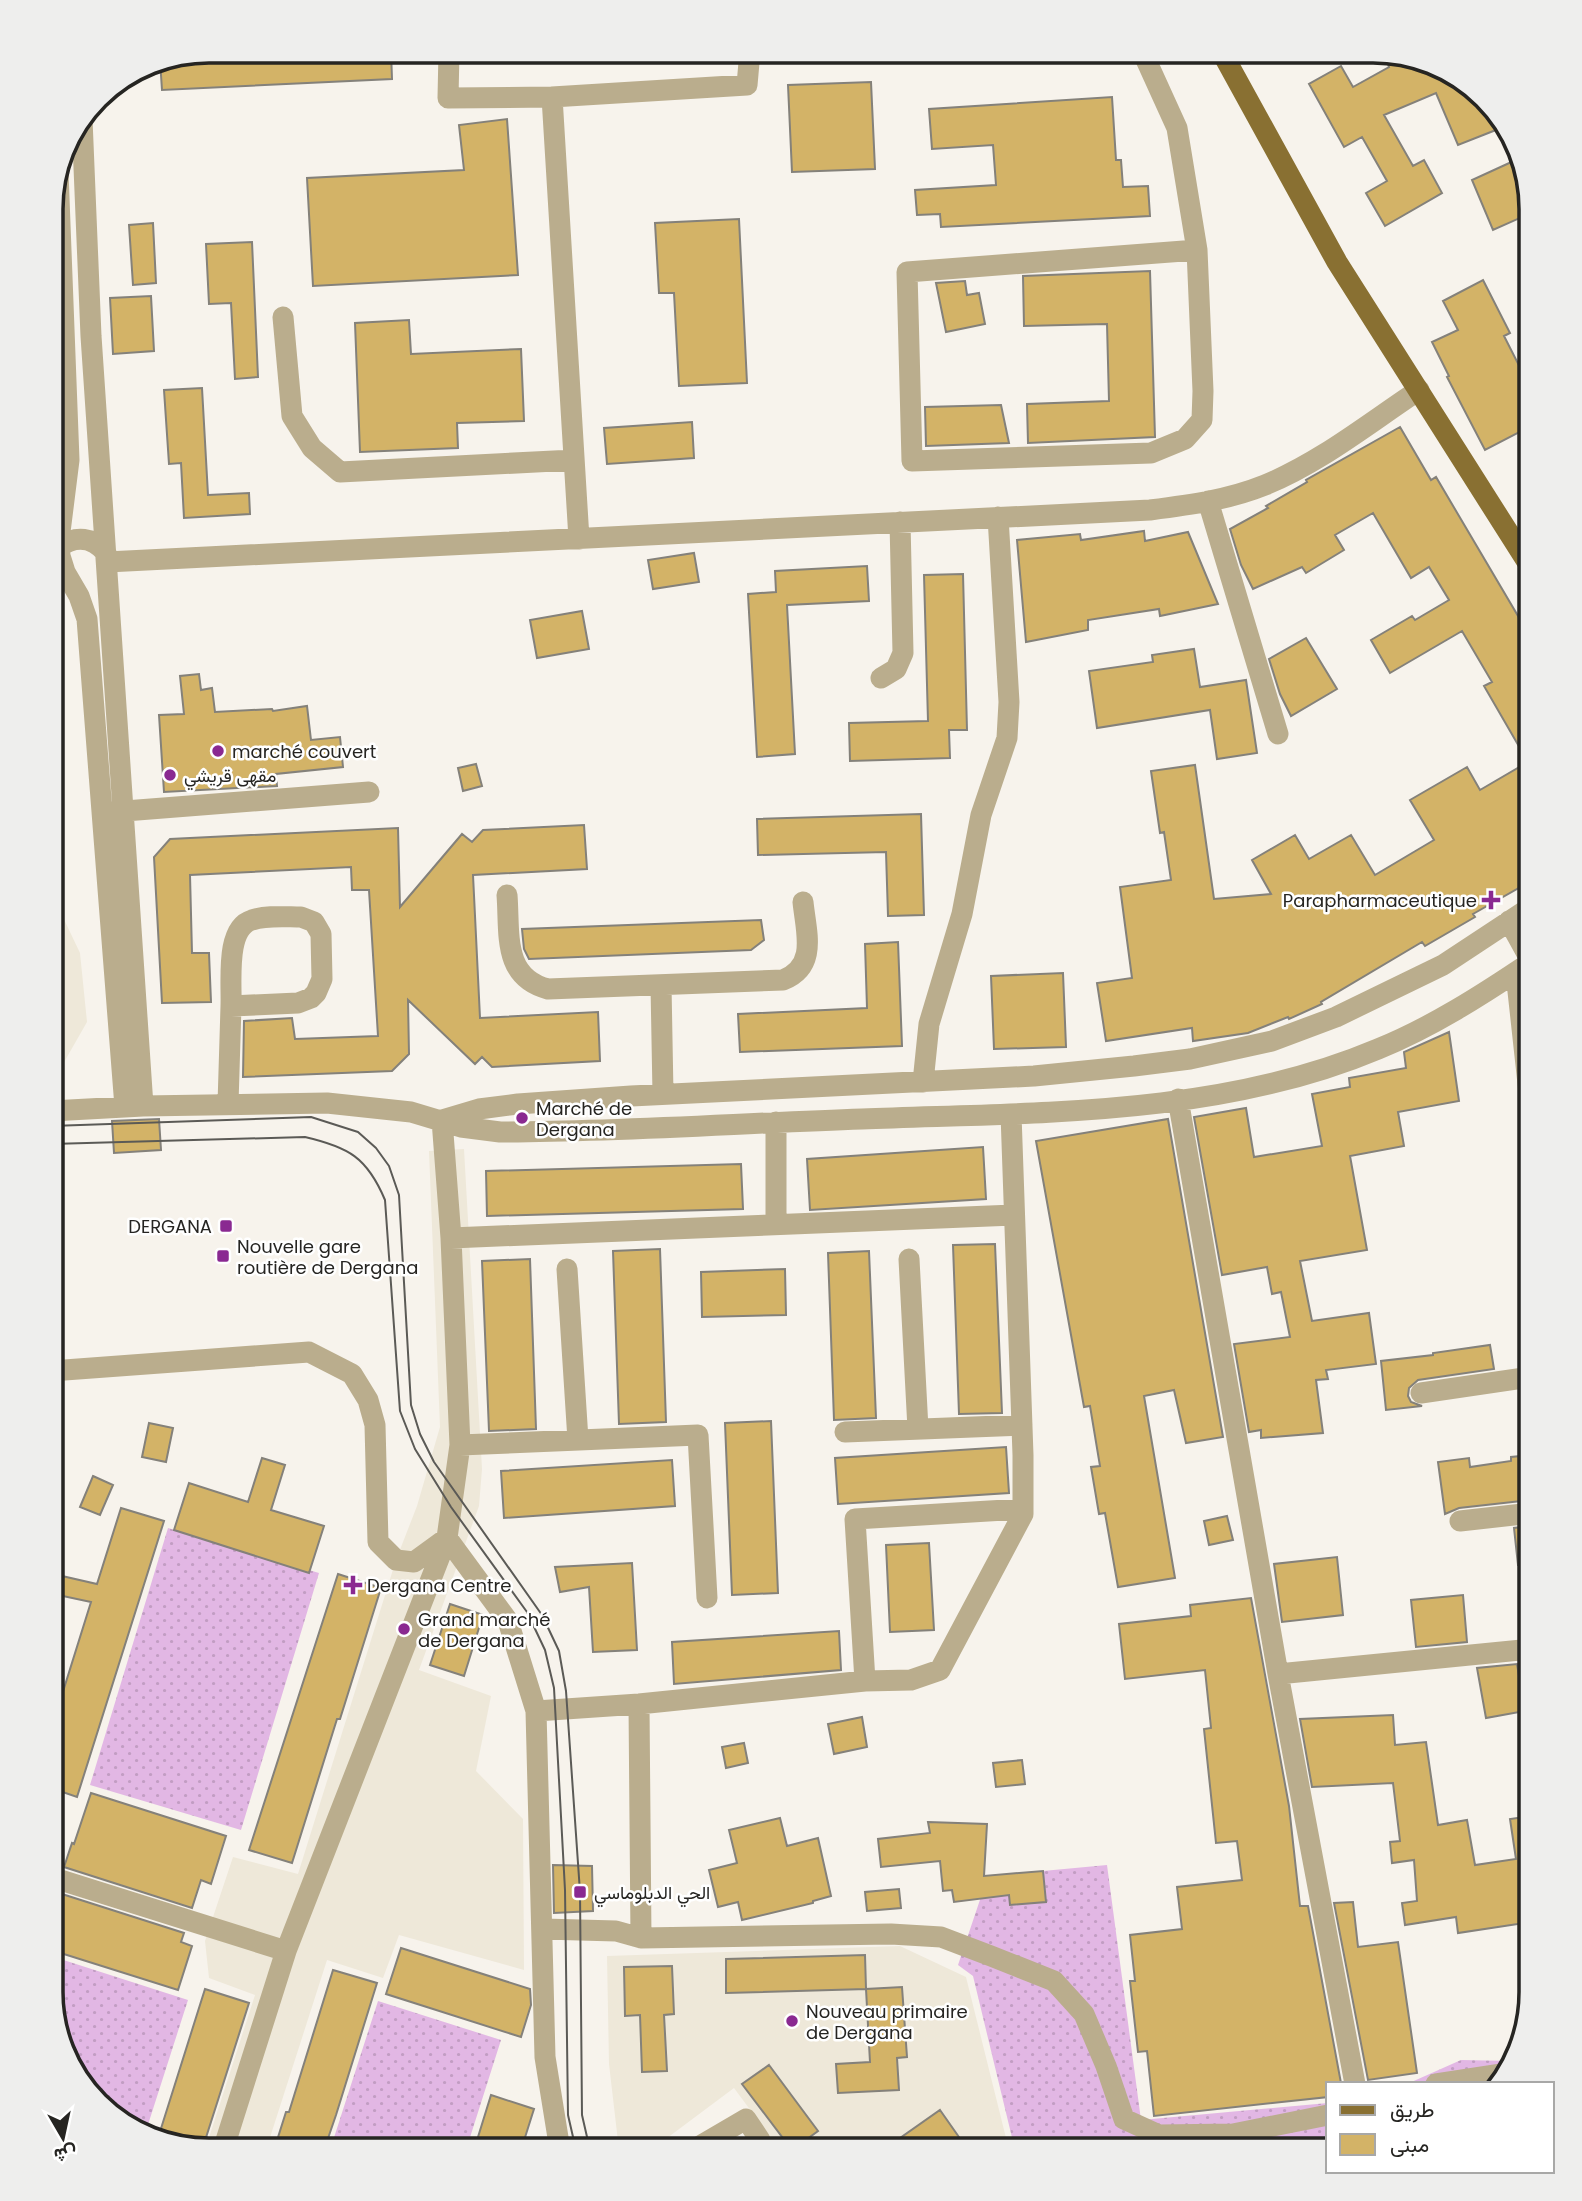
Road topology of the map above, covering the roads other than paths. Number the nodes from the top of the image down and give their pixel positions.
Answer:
1 (449, 63) edge
2 (749, 63) edge
3 (1147, 63) edge
4 (1228, 63) edge
5 (552, 97) junction
6 (83, 136) edge
7 (1197, 250) junction
8 (63, 303) edge
9 (283, 317) dead end
10 (1419, 390) junction
11 (574, 460) junction
12 (63, 498) edge
13 (1208, 501) junction
14 (998, 517) junction
15 (900, 522) junction
16 (579, 539) junction
17 (63, 546) edge
18 (1519, 549) edge
19 (63, 564) edge
20 (107, 564) junction
21 (73, 586) junction
22 (881, 678) dead end
23 (1278, 734) dead end
24 (369, 792) dead end
25 (113, 812) junction
26 (507, 895) dead end
27 (803, 902) dead end
28 (1519, 915) edge
29 (1509, 921) junction
30 (1519, 947) edge
31 (1519, 969) edge
32 (661, 985) junction
33 (231, 1006) junction
34 (961, 1080) junction
35 (923, 1082) junction
36 (663, 1094) junction
37 (1178, 1099) junction
38 (228, 1104) junction
39 (134, 1107) junction
40 (63, 1110) edge
41 (1011, 1114) junction
42 (960, 1115) junction
43 (443, 1120) junction
44 (776, 1122) junction
45 (1014, 1214) junction
46 (776, 1224) junction
47 (451, 1238) junction
48 (909, 1259) dead end
49 (566, 1269) dead end
50 (63, 1370) edge
51 (1519, 1379) edge
52 (1421, 1393) dead end
53 (1022, 1425) junction
54 (918, 1429) junction
55 (845, 1432) dead end
56 (578, 1440) junction
57 (460, 1445) junction
58 (1023, 1508) junction
59 (1519, 1514) edge
60 (1460, 1521) dead end
61 (447, 1538) junction
62 (707, 1598) dead end
63 (1519, 1649) edge
64 (1278, 1674) junction
65 (865, 1681) junction
66 (639, 1704) junction
67 (536, 1711) junction
68 (63, 1881) edge
69 (543, 1928) junction
70 (641, 1938) junction
71 (286, 1951) junction
72 (1493, 2075) edge
73 (1355, 2082) edge
74 (1449, 2082) edge
75 (1326, 2115) edge
76 (227, 2138) edge
77 (558, 2138) edge
78 (722, 2138) edge
79 (759, 2138) edge

1 - 5 street
2 - 5 street
3 - 7 street
4 - 10 main road
5 - 11 street
6 - 20 street
7 - 7 street
8 - 12 street
9 - 11 street
10 - 13 street
10 - 18 main road
11 - 16 street
13 - 14 street
13 - 23 street
14 - 15 street
14 - 35 street
15 - 16 street
15 - 22 street
16 - 20 street
17 - 20 street
19 - 21 street
20 - 21 street
20 - 25 street
21 - 25 street
24 - 25 street
25 - 39 street
26 - 32 street
27 - 32 street
28 - 29 street
29 - 30 street
29 - 34 street
31 - 37 street
32 - 36 street
33 - 33 street
33 - 38 street
34 - 35 street
34 - 42 street
35 - 36 street
36 - 43 street
37 - 41 street
37 - 64 street
38 - 39 street
38 - 43 street
39 - 40 street
41 - 42 street
41 - 45 street
42 - 44 street
43 - 44 street
43 - 47 street
44 - 46 street
45 - 46 street
45 - 53 street
46 - 47 street
47 - 57 street
48 - 54 street
49 - 56 street
50 - 61 street
51 - 52 street
53 - 54 street
53 - 58 street
54 - 55 street
56 - 57 street
56 - 62 street
57 - 61 street
58 - 65 street
58 - 65 street
59 - 60 street
61 - 67 street
61 - 71 street
63 - 64 street
64 - 73 street
65 - 66 street
66 - 67 street
66 - 70 street
67 - 69 street
68 - 71 street
69 - 70 street
69 - 77 street
70 - 75 street
71 - 76 street
72 - 74 street
78 - 79 street

